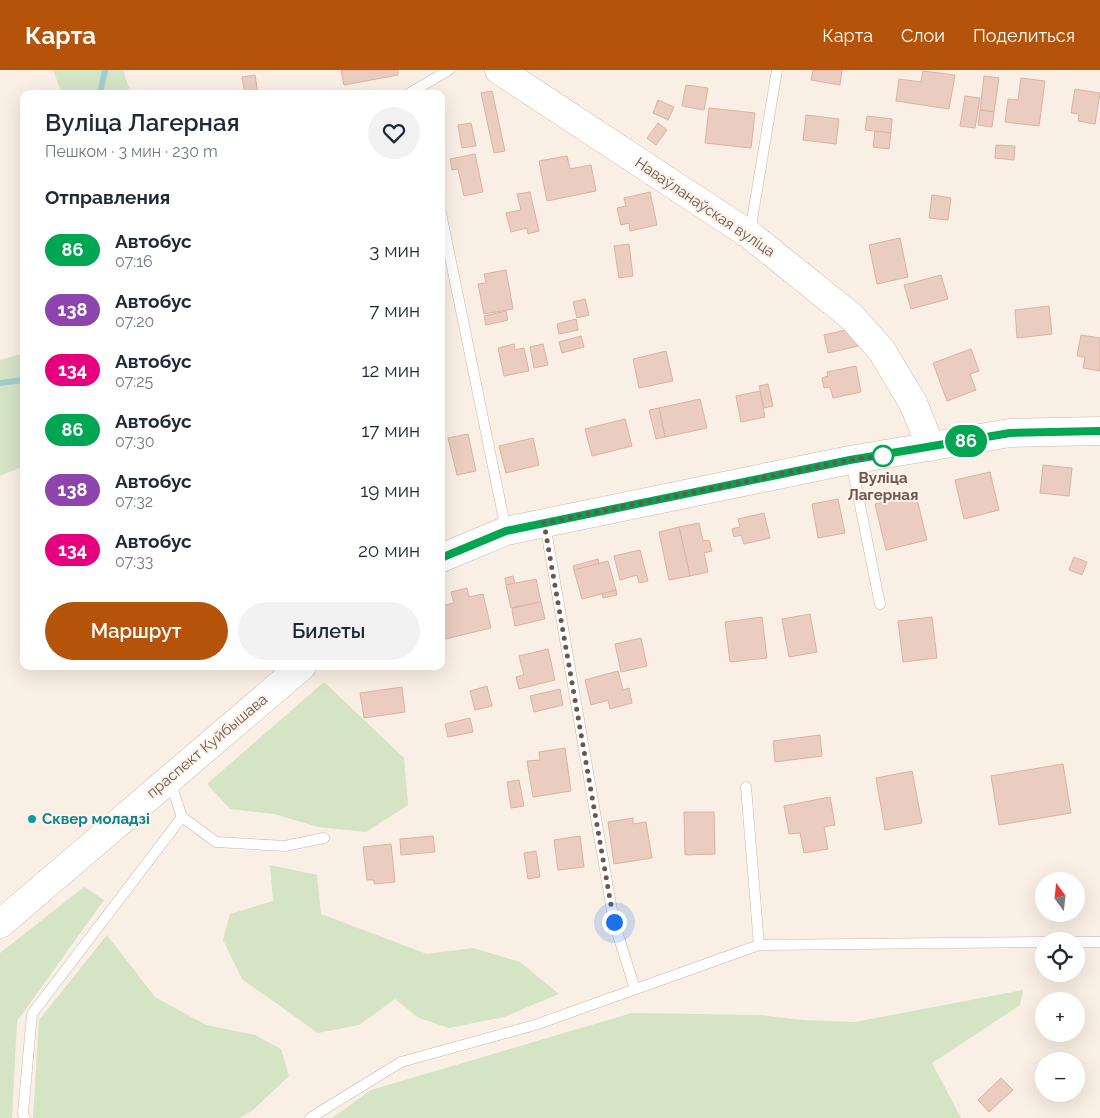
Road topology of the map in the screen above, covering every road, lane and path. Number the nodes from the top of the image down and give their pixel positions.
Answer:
1 (449, 70) edge
2 (499, 70) edge
3 (777, 70) edge
4 (417, 90) edge
5 (445, 233) edge
6 (750, 235) junction
7 (1100, 431) edge
8 (931, 447) junction
9 (850, 460) junction
10 (544, 523) junction
11 (506, 531) junction
12 (445, 556) edge
13 (880, 604) dead end
14 (297, 670) edge
15 (169, 778) junction
16 (746, 788) dead end
17 (182, 817) junction
18 (324, 838) dead end
19 (0, 924) edge
20 (1035, 942) edge
21 (1085, 942) edge
22 (1100, 942) edge
23 (759, 945) junction
24 (635, 989) junction
25 (26, 1118) edge
26 (310, 1118) edge

1 - 4 lane
2 - 6 street, Наваўланаўская вуліца
3 - 6 lane
5 - 11 lane
6 - 8 street, Наваўланаўская вуліца
7 - 8 street
8 - 9 street
9 - 10 street
9 - 13 lane
10 - 11 street
10 - 24 lane
11 - 12 street
14 - 15 street, праспект Куйбышава
15 - 17 lane
15 - 19 street, праспект Куйбышава
16 - 23 lane
17 - 18 lane
17 - 25 lane
20 - 23 lane
21 - 22 lane
23 - 24 lane
24 - 26 lane

